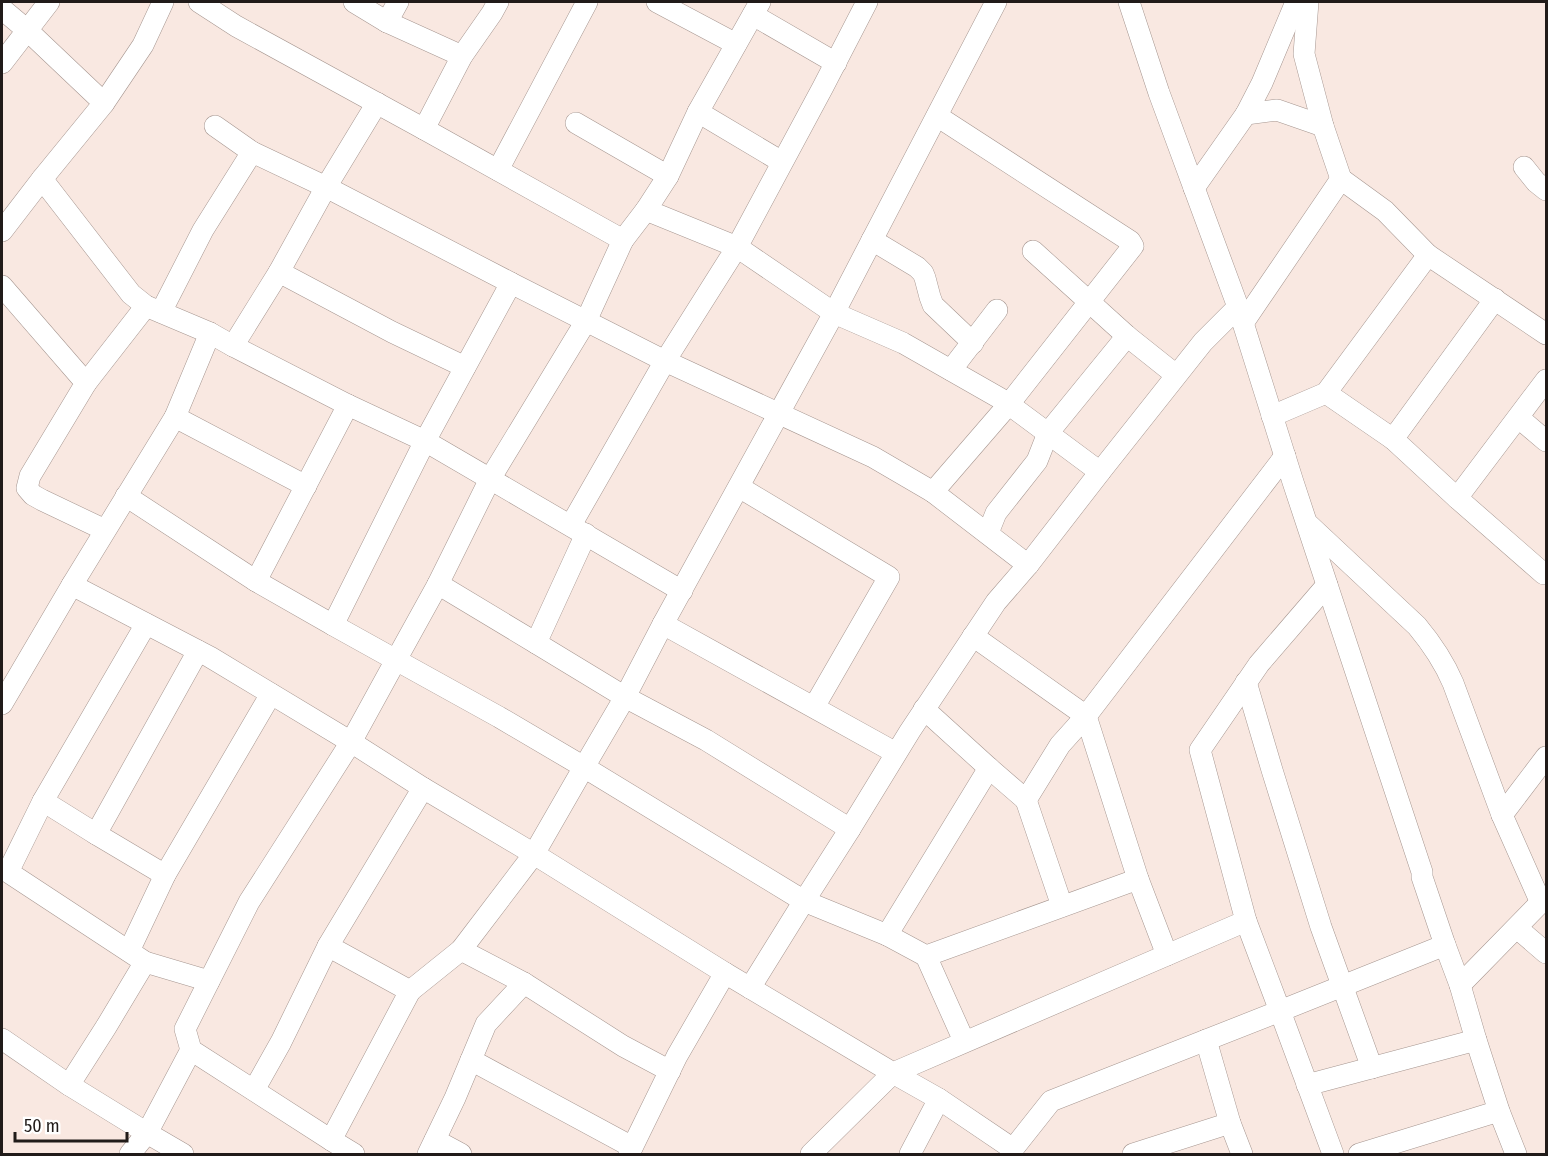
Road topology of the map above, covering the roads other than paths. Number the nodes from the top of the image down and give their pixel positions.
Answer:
1 (49, 2) edge
2 (163, 2) edge
3 (199, 2) edge
4 (354, 2) edge
5 (399, 2) edge
6 (498, 2) edge
7 (587, 2) edge
8 (657, 2) edge
9 (867, 2) edge
10 (996, 2) edge
11 (1129, 2) edge
12 (1296, 2) edge
13 (1308, 2) edge
14 (757, 8) edge
15 (2, 9) edge
16 (231, 10) edge
17 (387, 22) junction
18 (27, 30) junction
19 (736, 44) junction
20 (462, 56) junction
21 (2, 63) edge
22 (836, 63) junction
23 (104, 103) junction
24 (377, 103) junction
25 (698, 112) junction
26 (1246, 114) junction
27 (937, 116) junction
28 (576, 123) dead end
29 (215, 126) dead end
30 (1323, 126) junction
31 (424, 129) junction
32 (252, 152) junction
33 (782, 162) junction
34 (1524, 167) dead end
35 (498, 170) junction
36 (668, 176) junction
37 (42, 178) junction
38 (1341, 179) junction
39 (326, 187) junction
40 (1194, 188) junction
41 (1546, 190) edge
42 (646, 210) junction
43 (2, 231) edge
44 (622, 240) junction
45 (872, 240) junction
46 (737, 247) junction
47 (1033, 251) dead end
48 (1428, 255) junction
49 (279, 272) junction
50 (511, 282) junction
51 (2, 286) edge
52 (1495, 299) junction
53 (1088, 302) junction
54 (144, 304) junction
55 (998, 310) dead end
56 (834, 313) junction
57 (1241, 315) junction
58 (586, 321) junction
59 (210, 333) junction
60 (1546, 334) edge
61 (1127, 336) junction
62 (973, 343) junction
63 (233, 346) junction
64 (665, 361) junction
65 (465, 367) junction
66 (951, 370) junction
67 (1176, 375) junction
68 (1546, 380) edge
69 (86, 383) junction
70 (1326, 393) junction
71 (1009, 404) junction
72 (348, 405) junction
73 (779, 414) junction
74 (1272, 416) junction
75 (175, 417) junction
76 (1519, 418) junction
77 (1048, 433) junction
78 (1393, 439) junction
79 (425, 441) junction
80 (1546, 441) edge
81 (1285, 456) junction
82 (1100, 472) junction
83 (490, 479) junction
84 (306, 486) junction
85 (739, 487) junction
86 (933, 492) junction
87 (126, 496) junction
88 (1457, 498) junction
89 (1307, 523) junction
90 (105, 530) junction
91 (578, 530) junction
92 (988, 533) junction
93 (1028, 565) junction
94 (1544, 574) dead end
95 (256, 581) junction
96 (438, 584) junction
97 (72, 585) junction
98 (1327, 585) junction
99 (682, 591) junction
100 (146, 624) junction
101 (663, 624) junction
102 (333, 625) junction
103 (973, 636) junction
104 (536, 643) junction
105 (198, 651) junction
106 (396, 660) junction
107 (1246, 682) junction
108 (271, 694) junction
109 (625, 697) junction
110 (2, 704) edge
111 (814, 707) junction
112 (924, 709) junction
113 (1086, 716) junction
114 (351, 742) junction
115 (896, 753) junction
116 (1546, 757) edge
117 (584, 767) junction
118 (989, 768) junction
119 (423, 788) junction
120 (1026, 800) junction
121 (43, 801) junction
122 (1502, 814) junction
123 (850, 829) junction
124 (96, 834) junction
125 (534, 854) junction
126 (4, 875) edge
127 (165, 875) junction
128 (1138, 879) junction
129 (1544, 900) edge
130 (804, 901) junction
131 (1062, 906) junction
132 (1246, 921) junction
133 (1517, 928) junction
134 (886, 935) junction
135 (1445, 945) junction
136 (328, 946) junction
137 (461, 950) junction
138 (1546, 953) edge
139 (926, 956) junction
140 (1167, 956) junction
141 (137, 957) junction
142 (725, 973) junction
143 (208, 981) junction
144 (524, 983) junction
145 (1460, 985) junction
146 (1342, 986) junction
147 (750, 988) junction
148 (410, 991) junction
149 (1280, 1011) junction
150 (2, 1039) edge
151 (1206, 1040) junction
152 (1476, 1040) junction
153 (964, 1041) junction
154 (191, 1050) junction
155 (471, 1060) junction
156 (1372, 1068) junction
157 (670, 1071) junction
158 (893, 1073) junction
159 (69, 1085) junction
160 (1307, 1085) junction
161 (254, 1090) junction
162 (939, 1099) junction
163 (1499, 1111) junction
164 (1230, 1123) junction
165 (147, 1133) junction
166 (331, 1140) junction
167 (431, 1147) edge
168 (630, 1151) edge
169 (1016, 1153) edge
170 (130, 1155) edge
171 (183, 1155) edge
172 (354, 1155) edge
173 (461, 1155) edge
174 (811, 1155) edge
175 (910, 1155) edge
176 (1133, 1155) edge
177 (1242, 1155) edge
178 (1333, 1155) edge
179 (1359, 1155) edge
180 (1516, 1155) edge

1 - 18 street
2 - 23 street
3 - 16 street
4 - 17 street
5 - 17 street
6 - 20 street
7 - 35 street
8 - 19 street
9 - 22 street
10 - 27 street
11 - 40 street
12 - 26 street
13 - 30 street
14 - 19 street
14 - 22 street
15 - 18 street
16 - 24 street
17 - 20 street
18 - 21 street
18 - 23 street
19 - 25 street
20 - 31 street
22 - 33 street
23 - 37 street
24 - 31 street
24 - 39 street
25 - 33 street
25 - 36 street
26 - 30 street
26 - 40 street
27 - 45 street
27 - 53 street
28 - 36 street
29 - 32 street
30 - 38 street
31 - 35 street
32 - 39 street
32 - 54 street
33 - 46 street
34 - 41 street
35 - 44 street
36 - 42 street
37 - 43 street
37 - 54 street
38 - 48 street
38 - 57 street
39 - 49 street
39 - 50 street
40 - 57 street
42 - 44 street
42 - 46 street
44 - 58 street
45 - 56 street
45 - 62 street
46 - 56 street
46 - 64 street
47 - 53 street
48 - 52 street
48 - 70 street
49 - 63 street
49 - 65 street
50 - 58 street
50 - 65 street
51 - 69 street
52 - 60 street
52 - 78 street
53 - 61 street
53 - 71 street
54 - 59 street
54 - 69 street
55 - 62 street
56 - 66 street
56 - 73 street
57 - 67 street
57 - 74 street
58 - 64 street
58 - 83 street
59 - 63 street
59 - 75 street
61 - 67 street
61 - 77 street
62 - 66 street
63 - 72 street
64 - 73 street
64 - 91 street
65 - 79 street
66 - 71 street
67 - 82 street
68 - 76 street
69 - 90 street
70 - 74 street
70 - 78 street
71 - 77 street
71 - 86 street
72 - 79 street
72 - 84 street
73 - 85 street
73 - 86 street
74 - 81 street
75 - 84 street
75 - 87 street
76 - 80 street
76 - 88 street
77 - 82 street
77 - 92 street
78 - 88 street
79 - 83 street
79 - 102 street
81 - 89 street
81 - 113 street
82 - 93 street
83 - 91 street
83 - 96 street
84 - 95 street
85 - 99 street
85 - 111 street
86 - 92 street
87 - 90 street
87 - 95 street
88 - 94 street
89 - 98 street
89 - 122 street
90 - 97 street
91 - 99 street
91 - 104 street
92 - 93 street
93 - 103 street
95 - 102 street
96 - 104 street
96 - 106 street
97 - 100 street
97 - 110 street
98 - 107 street
98 - 135 street
99 - 101 street
100 - 105 street
100 - 121 street
101 - 109 street
101 - 111 street
102 - 106 street
103 - 112 street
103 - 113 street
104 - 109 street
105 - 108 street
105 - 124 street
106 - 114 street
106 - 117 street
107 - 132 street
107 - 146 street
108 - 114 street
108 - 127 street
109 - 117 street
109 - 123 street
111 - 115 street
112 - 115 street
112 - 118 street
113 - 120 street
113 - 128 street
114 - 119 street
114 - 143 street
115 - 123 street
116 - 122 street
117 - 125 street
117 - 130 street
118 - 120 street
118 - 134 street
119 - 125 street
119 - 136 street
120 - 131 street
121 - 124 street
121 - 126 street
122 - 129 street
123 - 130 street
124 - 127 street
125 - 137 street
125 - 142 street
126 - 141 street
127 - 141 street
128 - 131 street
128 - 140 street
129 - 133 street
130 - 134 street
130 - 147 street
131 - 139 street
132 - 140 street
132 - 149 street
133 - 138 street
133 - 145 street
134 - 139 street
135 - 145 street
135 - 146 street
136 - 148 street
136 - 161 street
137 - 144 street
137 - 148 street
139 - 153 street
140 - 153 street
141 - 143 street
141 - 159 street
142 - 147 street
142 - 157 street
143 - 154 street
144 - 155 street
144 - 157 street
145 - 152 street
146 - 149 street
146 - 156 street
147 - 158 street
148 - 166 street
149 - 151 street
149 - 160 street
150 - 159 street
151 - 164 street
151 - 169 street
152 - 156 street
152 - 163 street
153 - 158 street
154 - 161 street
154 - 165 street
155 - 167 street
155 - 168 street
156 - 160 street
157 - 168 street
158 - 162 street
158 - 174 street
159 - 165 street
160 - 178 street
161 - 166 street
162 - 169 street
162 - 175 street
163 - 179 street
163 - 180 street
164 - 176 street
164 - 177 street
165 - 170 street
165 - 171 street
166 - 172 street
167 - 173 street

